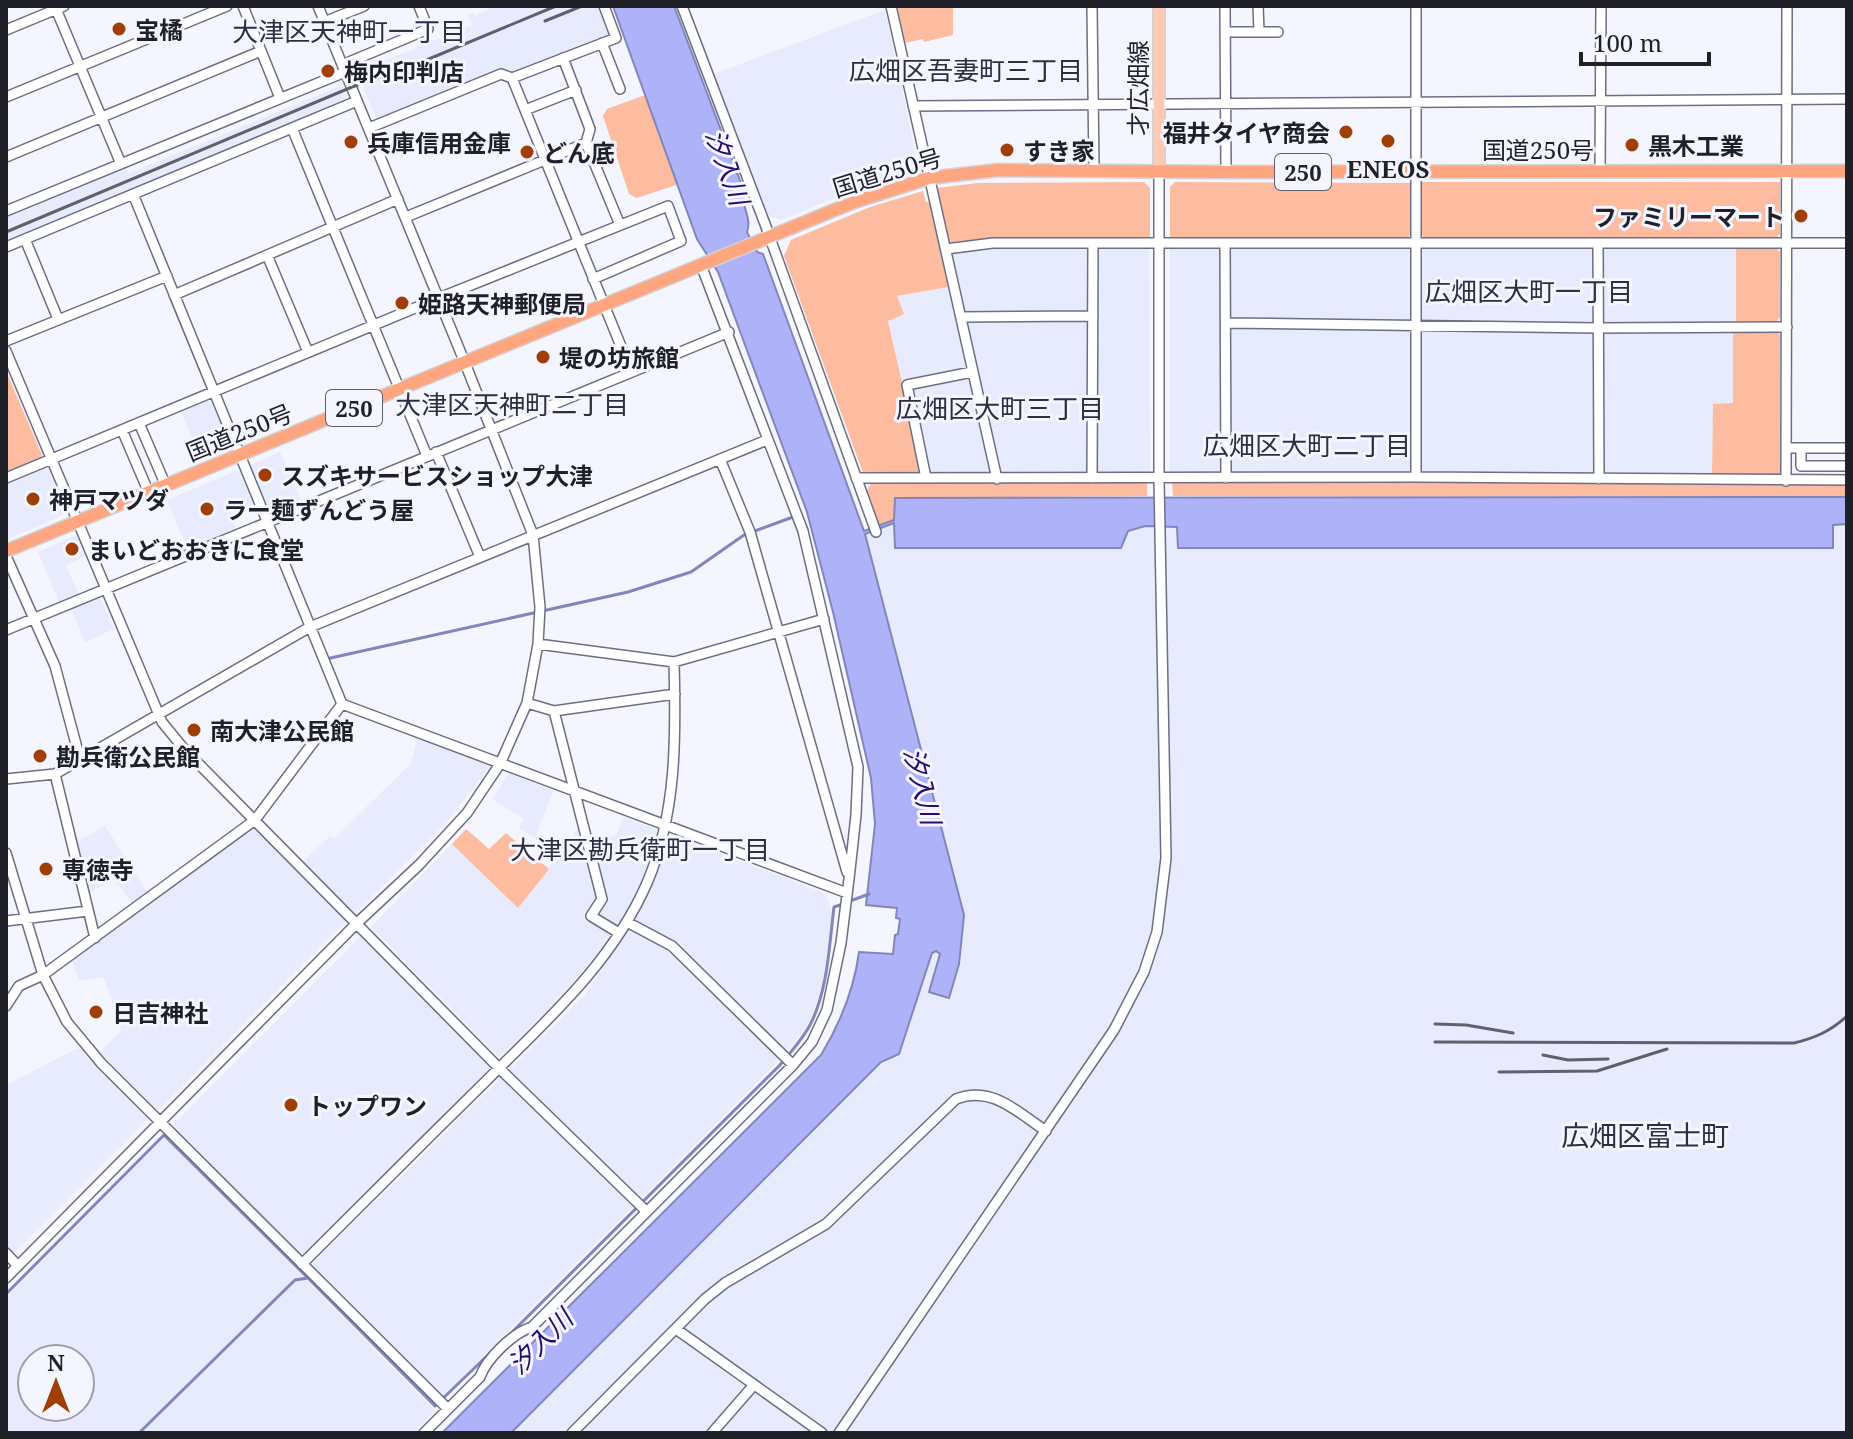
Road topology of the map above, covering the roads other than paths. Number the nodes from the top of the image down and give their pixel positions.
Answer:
1 (227, 6) edge
2 (243, 6) edge
3 (318, 6) edge
4 (364, 6) edge
5 (419, 6) edge
6 (604, 6) edge
7 (682, 6) edge
8 (891, 6) edge
9 (1092, 6) edge
10 (1159, 6) edge
11 (1225, 6) edge
12 (1258, 6) edge
13 (1416, 6) edge
14 (1601, 6) edge
15 (1787, 6) edge
16 (60, 8) edge
17 (324, 22) junction
18 (6, 30) edge
19 (1259, 31) junction
20 (1225, 32) junction
21 (1278, 32) dead end
22 (602, 43) junction
23 (261, 51) junction
24 (563, 58) junction
25 (80, 67) junction
26 (344, 68) junction
27 (512, 78) junction
28 (620, 89) dead end
29 (576, 90) junction
30 (6, 97) edge
31 (280, 98) junction
32 (1787, 99) junction
33 (1847, 99) edge
34 (357, 101) junction
35 (1600, 101) junction
36 (1416, 102) junction
37 (1225, 103) junction
38 (1092, 104) junction
39 (1159, 104) junction
40 (913, 106) junction
41 (525, 110) junction
42 (102, 118) junction
43 (292, 128) junction
44 (369, 128) junction
45 (586, 143) junction
46 (6, 157) edge
47 (545, 160) junction
48 (121, 164) junction
49 (1094, 171) junction
50 (1159, 171) junction
51 (1415, 171) junction
52 (1600, 171) junction
53 (1787, 171) junction
54 (1847, 171) edge
55 (1226, 172) junction
56 (929, 178) junction
57 (133, 194) junction
58 (398, 199) junction
59 (6, 211) edge
60 (406, 217) junction
61 (620, 225) junction
62 (333, 227) junction
63 (769, 237) junction
64 (25, 239) junction
65 (578, 241) junction
66 (1416, 242) junction
67 (1093, 243) junction
68 (1225, 243) junction
69 (1598, 243) junction
70 (1787, 243) junction
71 (1847, 243) edge
72 (1159, 244) junction
73 (6, 247) edge
74 (946, 249) junction
75 (267, 255) junction
76 (701, 265) junction
77 (167, 276) junction
78 (593, 279) junction
79 (174, 295) junction
80 (439, 298) junction
81 (604, 306) junction
82 (1093, 316) junction
83 (961, 317) junction
84 (58, 319) junction
85 (1226, 323) junction
86 (374, 326) junction
87 (1416, 326) junction
88 (1787, 327) junction
89 (1598, 328) junction
90 (729, 332) junction
91 (6, 341) edge
92 (308, 352) junction
93 (7, 358) edge
94 (465, 363) junction
95 (631, 371) junction
96 (972, 372) junction
97 (400, 389) junction
98 (214, 391) junction
99 (139, 423) junction
100 (491, 428) junction
101 (122, 430) junction
102 (767, 440) junction
103 (1786, 448) junction
104 (1801, 448) junction
105 (1847, 448) edge
106 (432, 454) junction
107 (240, 455) junction
108 (720, 459) junction
109 (50, 460) junction
110 (1847, 466) edge
111 (1416, 477) junction
112 (6, 478) edge
113 (856, 478) junction
114 (926, 478) junction
115 (1092, 478) junction
116 (1226, 478) junction
117 (997, 479) junction
118 (1159, 479) junction
119 (1599, 479) junction
120 (1847, 480) edge
121 (1786, 481) junction
122 (166, 486) junction
123 (149, 493) junction
124 (76, 523) junction
125 (267, 523) junction
126 (875, 529) dead end
127 (533, 535) junction
128 (6, 554) edge
129 (480, 557) junction
130 (104, 589) junction
131 (34, 619) junction
132 (824, 619) junction
133 (310, 627) junction
134 (6, 630) edge
135 (780, 631) junction
136 (538, 644) junction
137 (674, 662) junction
138 (675, 694) junction
139 (527, 703) junction
140 (342, 704) junction
141 (554, 711) junction
142 (157, 713) junction
143 (80, 759) junction
144 (500, 764) junction
145 (55, 774) junction
146 (6, 779) edge
147 (573, 792) junction
148 (255, 820) junction
149 (665, 827) junction
150 (6, 853) edge
151 (849, 879) junction
152 (847, 893) junction
153 (88, 911) junction
154 (26, 919) junction
155 (6, 921) edge
156 (627, 922) junction
157 (356, 924) junction
158 (619, 933) junction
159 (95, 938) junction
160 (43, 975) junction
161 (6, 1006) edge
162 (793, 1065) junction
163 (499, 1068) junction
164 (161, 1121) junction
165 (1046, 1131) junction
166 (646, 1211) junction
167 (6, 1253) edge
168 (302, 1264) junction
169 (18, 1266) junction
170 (6, 1278) edge
171 (676, 1329) junction
172 (753, 1386) junction
173 (448, 1409) junction
174 (424, 1433) edge
175 (572, 1433) edge
176 (712, 1433) edge
177 (822, 1433) edge
178 (839, 1433) edge

1 - 25 street
2 - 23 street
3 - 17 street
4 - 17 street
5 - 26 street
6 - 22 street
7 - 63 street
8 - 40 street
9 - 38 street
10 - 39 main road, 才広畑線
11 - 20 street
12 - 19 street
13 - 36 street
14 - 35 street
15 - 32 street
16 - 18 street
16 - 25 street
17 - 26 street
19 - 20 street
19 - 21 street
20 - 37 street
22 - 24 street
22 - 28 street
23 - 31 street
23 - 42 street
24 - 27 street
24 - 29 street
25 - 30 street
25 - 42 street
26 - 31 street
26 - 34 street
27 - 41 street
27 - 44 street
29 - 41 street
29 - 45 street
31 - 48 street
32 - 33 street
32 - 35 street
32 - 53 street
34 - 43 street
34 - 44 street
35 - 36 street
35 - 52 street
36 - 37 street
36 - 51 street
37 - 39 street
37 - 55 street
38 - 39 street
38 - 40 street
38 - 49 street
39 - 50 main road, 才広畑線
40 - 56 street
41 - 47 street
42 - 46 street
42 - 48 street
43 - 57 street
43 - 62 street
44 - 58 street
45 - 47 street
45 - 61 street
47 - 60 street
47 - 65 street
48 - 59 street
49 - 50 highway, 国道250号 / 250
49 - 56 highway, 国道250号 / 250
50 - 55 highway, 国道250号 / 250
50 - 72 street
51 - 52 highway, 国道250号 / 250
51 - 55 highway, 国道250号 / 250
51 - 66 street
52 - 53 highway, 国道250号 / 250
53 - 54 highway, 国道250号 / 250
53 - 70 street
56 - 63 highway, 国道250号 / 250
56 - 74 street
57 - 64 street
57 - 77 street
58 - 60 street
58 - 62 street
60 - 80 street
61 - 65 street
61 - 78 street
62 - 75 street
62 - 86 street
63 - 76 highway, 国道250号 / 250
63 - 113 street
64 - 73 street
64 - 84 street
65 - 78 street
65 - 80 street
66 - 68 street
66 - 69 street
66 - 87 street
67 - 72 street
67 - 74 street
67 - 82 street
68 - 72 street
68 - 85 street
69 - 70 street
69 - 89 street
70 - 71 street
70 - 88 street
72 - 118 street
74 - 83 street
75 - 79 street
75 - 92 street
76 - 81 highway, 国道250号 / 250
76 - 90 street
77 - 79 street
77 - 84 street
78 - 81 street
79 - 98 street
80 - 86 street
80 - 94 street
81 - 94 highway, 国道250号 / 250
81 - 95 street
82 - 83 street
82 - 115 street
83 - 96 street
84 - 91 street
85 - 87 street
85 - 116 street
86 - 92 street
86 - 97 street
87 - 89 street
87 - 111 street
88 - 89 street
88 - 103 street
89 - 119 street
90 - 95 street
90 - 102 street
92 - 98 street
93 - 109 street
94 - 97 highway, 国道250号 / 250
94 - 100 street
95 - 100 street
96 - 114 street
96 - 117 street
97 - 106 street
97 - 107 highway, 国道250号 / 250
98 - 99 street
98 - 107 street
99 - 101 street
99 - 122 street
100 - 106 street
100 - 127 street
101 - 109 street
101 - 123 street
102 - 108 street
102 - 132 street
103 - 104 street
103 - 121 street
104 - 105 street
104 - 110 street
106 - 125 street
106 - 129 street
107 - 122 highway, 国道250号 / 250
107 - 125 street
108 - 127 street
108 - 135 street
109 - 112 street
109 - 124 street
111 - 116 street
111 - 119 street
113 - 114 street
113 - 126 street
114 - 117 street
115 - 117 street
115 - 118 street
116 - 118 street
118 - 165 street
119 - 121 street
120 - 121 street
122 - 123 highway, 国道250号 / 250
123 - 124 highway, 国道250号 / 250
124 - 128 highway, 国道250号 / 250
124 - 130 street
125 - 130 street
125 - 133 street
127 - 129 street
127 - 136 street
128 - 131 street
129 - 133 street
130 - 131 street
130 - 142 street
131 - 134 street
131 - 143 street
132 - 135 street
132 - 151 street
133 - 140 street
133 - 142 street
135 - 137 street
135 - 151 street
136 - 137 street
136 - 139 street
137 - 138 street
138 - 141 street
138 - 149 street
139 - 141 street
139 - 144 street
140 - 144 street
140 - 148 street
141 - 147 street
142 - 143 street
142 - 148 street
143 - 145 street
144 - 147 street
144 - 157 street
145 - 146 street
145 - 153 street
147 - 149 street
147 - 158 street
148 - 157 street
148 - 159 street
149 - 152 street
149 - 156 street
150 - 154 street
151 - 152 street
152 - 162 street
153 - 154 street
153 - 159 street
154 - 155 street
154 - 160 street
156 - 158 street
156 - 162 street
157 - 163 street
157 - 164 street
158 - 163 street
159 - 160 street
160 - 161 street
160 - 164 street
162 - 166 street
163 - 166 street
163 - 168 street
164 - 168 street
164 - 169 street
165 - 171 street
165 - 178 street
166 - 173 street
167 - 169 street
168 - 173 street
169 - 170 street
171 - 172 street
171 - 175 street
172 - 176 street
172 - 177 street
173 - 174 street

